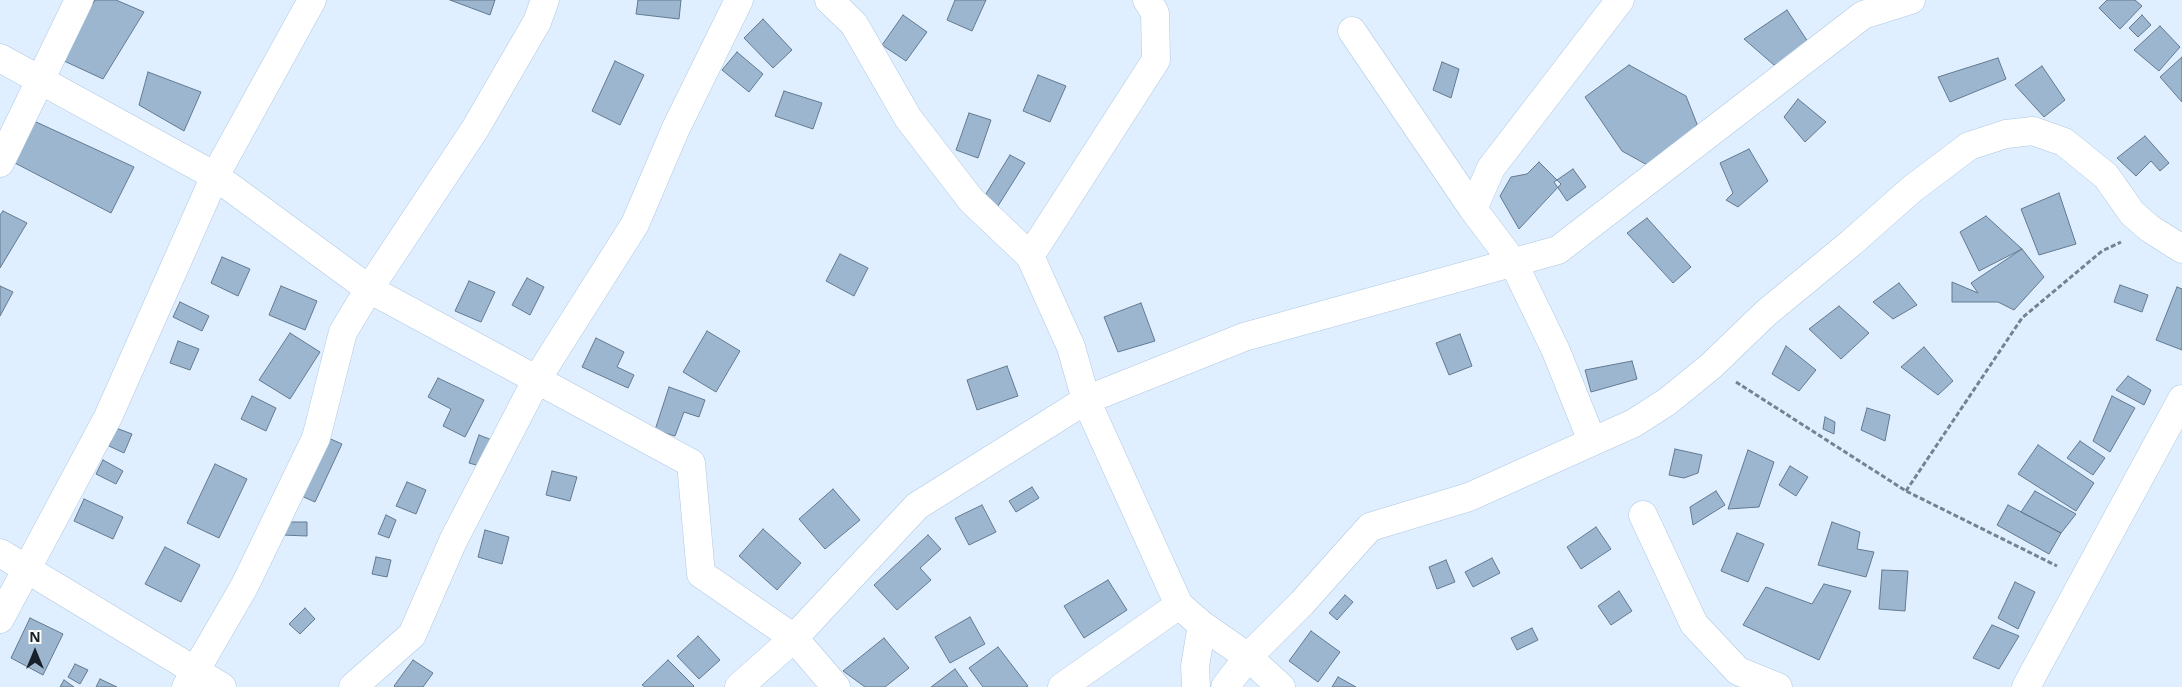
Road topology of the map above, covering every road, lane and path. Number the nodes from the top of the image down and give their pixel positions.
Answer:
1 (78, 0) edge
2 (312, 0) edge
3 (545, 0) edge
4 (739, 0) edge
5 (829, 0) edge
6 (1147, 0) edge
7 (1620, 0) edge
8 (1910, 0) edge
9 (1352, 31) dead end
10 (0, 58) edge
11 (41, 81) junction
12 (0, 163) edge
13 (215, 176) junction
14 (1473, 209) junction
15 (2149, 228) junction
16 (2182, 249) edge
17 (1030, 256) junction
18 (1514, 262) junction
19 (369, 289) junction
20 (1711, 366) junction
21 (538, 379) junction
22 (2182, 399) edge
23 (1086, 400) junction
24 (1592, 441) junction
25 (1906, 491) junction
26 (1643, 516) dead end
27 (0, 553) edge
28 (26, 568) junction
29 (2085, 580) junction
30 (1179, 605) junction
31 (0, 619) edge
32 (1202, 626) junction
33 (794, 638) junction
34 (1248, 658) junction
35 (191, 678) edge
36 (222, 687) edge
37 (354, 687) edge
38 (739, 687) edge
39 (836, 687) edge
40 (1062, 687) edge
41 (1196, 687) edge
42 (1225, 687) edge
43 (1282, 687) edge
44 (1778, 687) edge
45 (2026, 687) edge

1 - 11 street
2 - 13 street
3 - 19 street
4 - 21 street
5 - 17 street
6 - 17 street
7 - 14 street
8 - 18 street
9 - 14 street
10 - 11 street
11 - 12 street
11 - 13 street
13 - 19 street
13 - 28 street
14 - 18 street
15 - 16 street
15 - 20 street
15 - 25 path
17 - 23 street
18 - 23 street
18 - 24 street
19 - 21 street
19 - 35 street
20 - 24 street
20 - 25 path
21 - 33 street
21 - 37 street
22 - 29 street
23 - 30 street
23 - 33 street
24 - 34 street
25 - 29 path
26 - 44 street
27 - 28 street
28 - 31 street
28 - 35 street
29 - 45 street
30 - 32 street
30 - 40 street
32 - 34 street
32 - 41 street
33 - 38 street
33 - 39 street
34 - 42 street
34 - 43 street
35 - 36 street

